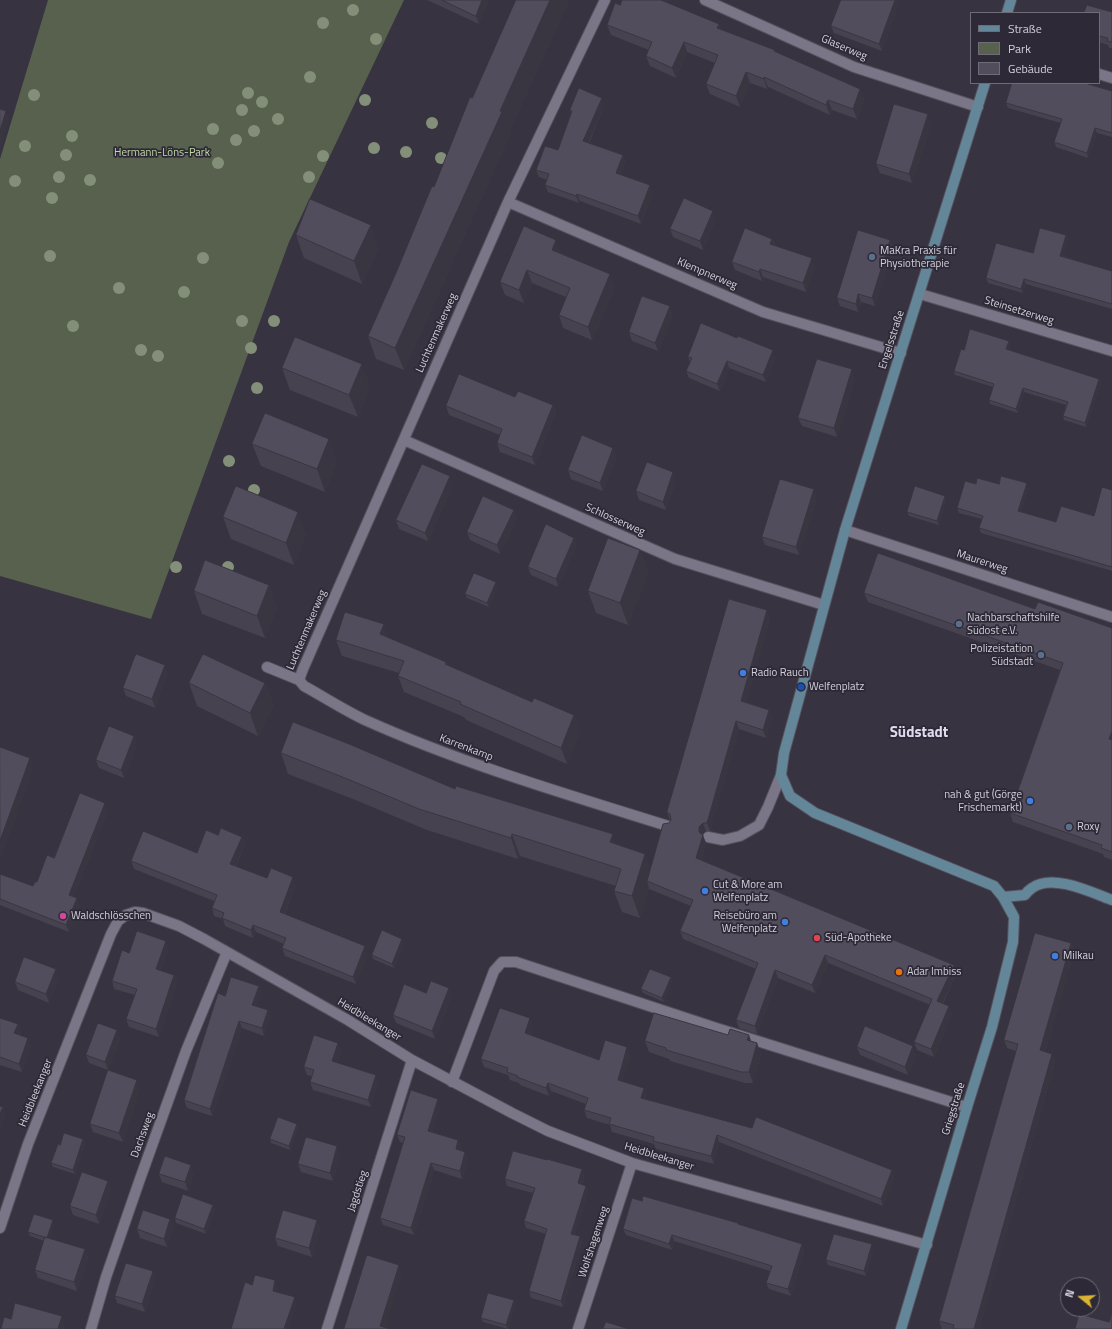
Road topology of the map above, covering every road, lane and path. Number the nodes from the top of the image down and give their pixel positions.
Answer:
1 (605, 0) edge
2 (704, 0) edge
3 (1011, 0) edge
4 (1007, 12) edge
5 (1100, 74) edge
6 (1112, 78) edge
7 (985, 84) edge
8 (978, 107) junction
9 (508, 202) junction
10 (920, 294) junction
11 (1112, 351) edge
12 (901, 353) junction
13 (404, 440) junction
14 (845, 530) junction
15 (824, 605) junction
16 (1112, 617) edge
17 (267, 668) dead end
18 (299, 680) junction
19 (780, 775) junction
20 (668, 826) edge
21 (708, 837) dead end
22 (1003, 897) junction
23 (1112, 900) edge
24 (227, 952) junction
25 (412, 1060) junction
26 (452, 1082) junction
27 (967, 1107) junction
28 (632, 1163) junction
29 (0, 1228) edge
30 (927, 1245) junction
31 (91, 1329) edge
32 (327, 1329) edge
33 (578, 1329) edge
34 (901, 1329) edge

1 - 9 street, Luchtenmakerweg
2 - 8 street, Glaserweg
3 - 4 street
5 - 6 street
7 - 8 street, Engelsstraße
8 - 10 street, Engelsstraße
9 - 12 street, Klempnerweg
9 - 13 street, Luchtenmakerweg
10 - 11 street, Steinsetzerweg
10 - 12 street, Engelsstraße
12 - 14 street, Engelsstraße
13 - 15 street, Schlosserweg
13 - 18 street, Luchtenmakerweg
14 - 15 street, Engelsstraße
14 - 16 street, Maurerweg
15 - 19 street
17 - 18 street, Karrenkamp
18 - 20 street, Karrenkamp
19 - 21 street
19 - 22 street
22 - 23 street
22 - 27 street, Griegstraße
24 - 25 street, Heidbleekanger
24 - 29 street, Heidbleekanger
24 - 31 street, Dachsweg
25 - 26 street, Heidbleekanger
25 - 32 street, Jagdstieg
26 - 27 street
26 - 28 street, Heidbleekanger
27 - 30 street, Griegstraße
28 - 30 street, Heidbleekanger
28 - 33 street, Wolfshagenweg
30 - 34 street, Griegstraße

